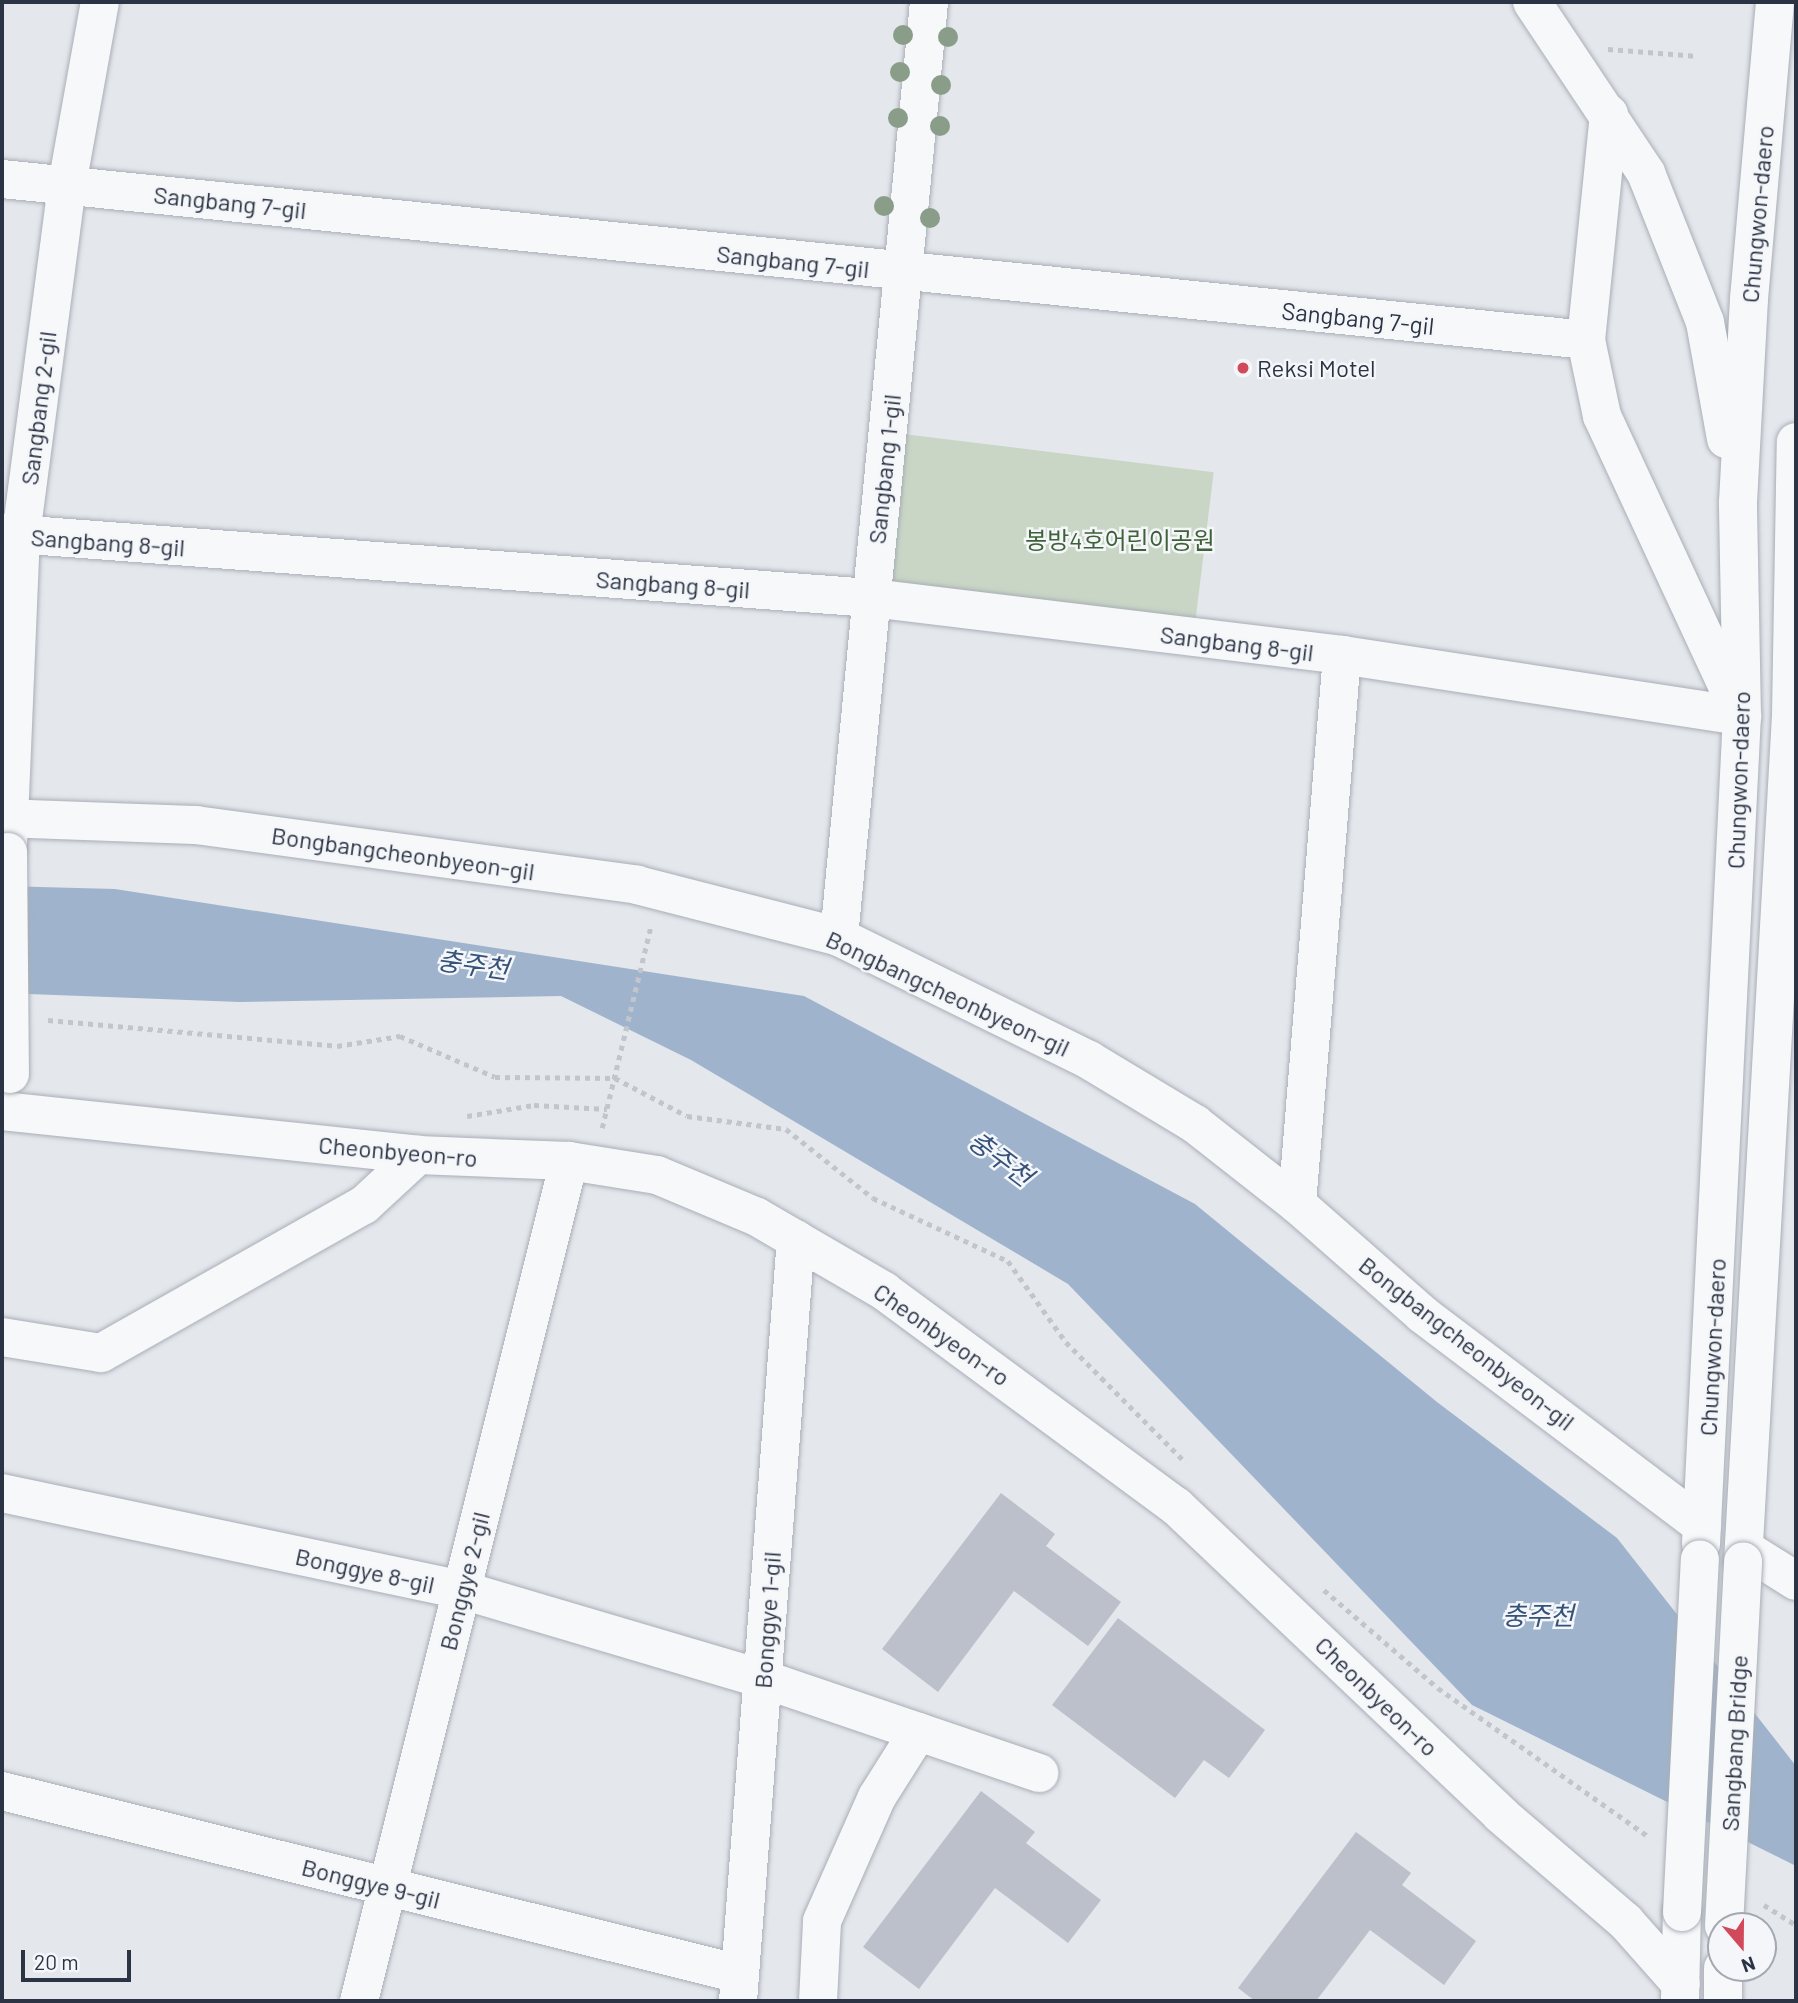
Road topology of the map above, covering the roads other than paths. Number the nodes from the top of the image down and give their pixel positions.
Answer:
1 (100, 2) edge
2 (929, 2) edge
3 (1532, 2) edge
4 (1775, 2) edge
5 (1609, 114) junction
6 (2, 179) edge
7 (68, 185) junction
8 (904, 273) junction
9 (1586, 340) junction
10 (1796, 442) edge
11 (1738, 502) junction
12 (12, 534) edge
13 (871, 598) junction
14 (1342, 655) junction
15 (1742, 716) junction
16 (6, 829) edge
17 (839, 937) junction
18 (3, 1117) edge
19 (418, 1155) junction
20 (581, 1163) junction
21 (1297, 1204) junction
22 (796, 1239) junction
23 (2, 1336) edge
24 (2, 1493) edge
25 (1701, 1543) junction
26 (1744, 1555) junction
27 (1796, 1581) edge
28 (462, 1590) junction
29 (763, 1679) junction
30 (918, 1732) junction
31 (1038, 1773) dead end
32 (2, 1791) edge
33 (387, 1887) junction
34 (1725, 1912) edge
35 (1723, 1982) edge
36 (739, 1987) edge
37 (1681, 1993) edge
38 (359, 2001) edge
39 (818, 2001) edge
40 (1723, 2001) edge

1 - 7 street, Sangbang 2-gil
2 - 8 street, Sangbang 1-gil
3 - 5 street
4 - 11 street, Chungwon-daero
5 - 9 street
5 - 11 street
6 - 7 street, Sangbang 7-gil
7 - 8 street, Sangbang 7-gil
7 - 12 street, Sangbang 2-gil
8 - 9 street, Sangbang 7-gil
8 - 13 street, Sangbang 1-gil
9 - 15 street
10 - 26 street, Chungwon-daero
11 - 15 street, Chungwon-daero
12 - 13 street, Sangbang 8-gil
12 - 16 street, Sangbang 2-gil
13 - 14 street, Sangbang 8-gil
13 - 17 street, Sangbang 1-gil
14 - 15 street, Sangbang 8-gil
14 - 21 street, Sangbang 8-gil
15 - 25 street, Chungwon-daero
16 - 17 street, Bongbangcheonbyeon-gil
16 - 18 street, Sangbang 2-gil, bridge
17 - 21 street, Bongbangcheonbyeon-gil
18 - 19 street, Cheonbyeon-ro
19 - 20 street, Cheonbyeon-ro
19 - 23 street
20 - 22 street, Cheonbyeon-ro
20 - 28 street, Bonggye 2-gil
21 - 25 street, Bongbangcheonbyeon-gil
22 - 29 street, Bonggye 1-gil
22 - 37 street, Cheonbyeon-ro
24 - 28 street, Bonggye 8-gil
25 - 37 street, Sangbang Bridge, bridge
26 - 27 street
26 - 34 street, Sangbang Bridge, bridge
28 - 29 street, Bonggye 8-gil
28 - 33 street, Bonggye 2-gil
29 - 30 street, Bonggye 8-gil
29 - 36 street, Bonggye 1-gil
30 - 31 street, Bonggye 8-gil
30 - 39 street
32 - 33 street, Bonggye 9-gil
33 - 36 street, Bonggye 9-gil
33 - 38 street, Bonggye 2-gil
35 - 40 street

